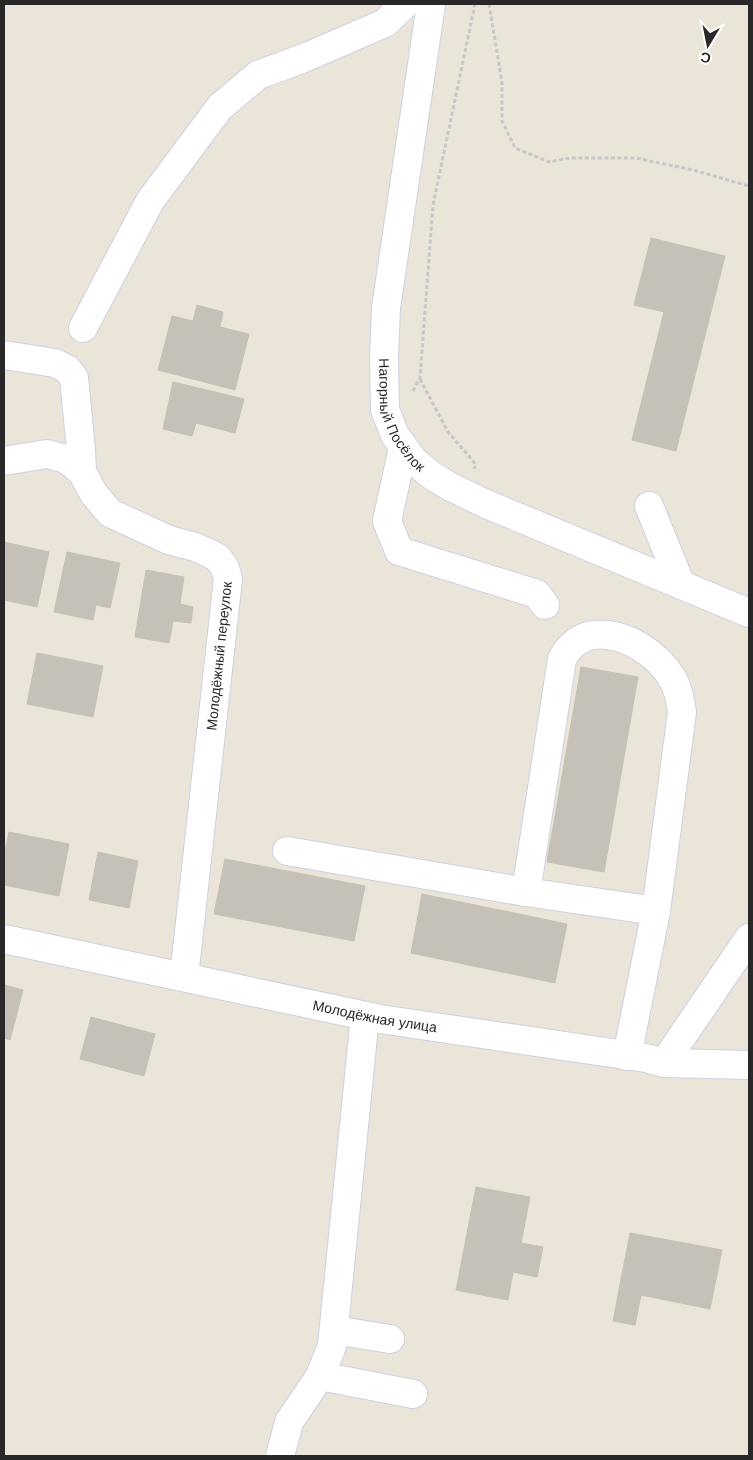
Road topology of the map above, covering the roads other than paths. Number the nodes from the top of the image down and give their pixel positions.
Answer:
1 (405, 4) edge
2 (431, 4) edge
3 (83, 328) dead end
4 (4, 355) edge
5 (403, 448) junction
6 (4, 460) edge
7 (82, 472) junction
8 (649, 506) dead end
9 (681, 584) junction
10 (545, 606) dead end
11 (749, 613) edge
12 (287, 851) dead end
13 (526, 892) junction
14 (656, 911) junction
15 (4, 938) edge
16 (749, 938) edge
17 (184, 977) junction
18 (365, 1016) junction
19 (627, 1056) junction
20 (664, 1063) junction
21 (749, 1065) edge
22 (334, 1330) junction
23 (390, 1340) dead end
24 (320, 1376) junction
25 (413, 1394) dead end
26 (280, 1456) edge

1 - 3 street
2 - 5 street, Нагорный Посёлок
4 - 7 street
5 - 9 street, Нагорный Посёлок
5 - 10 street
6 - 7 street, Молодёжный переулок
7 - 17 street, Молодёжный переулок
8 - 9 street
9 - 11 street, Нагорный Посёлок
12 - 13 street
13 - 14 street
13 - 14 street
14 - 19 street
15 - 17 street, Молодёжная улица
16 - 20 street
17 - 18 street, Молодёжная улица
18 - 19 street, Молодёжная улица
18 - 22 street
19 - 20 street, Молодёжная улица
20 - 21 street, Молодёжная улица
22 - 23 street
22 - 24 street
24 - 25 street
24 - 26 street

